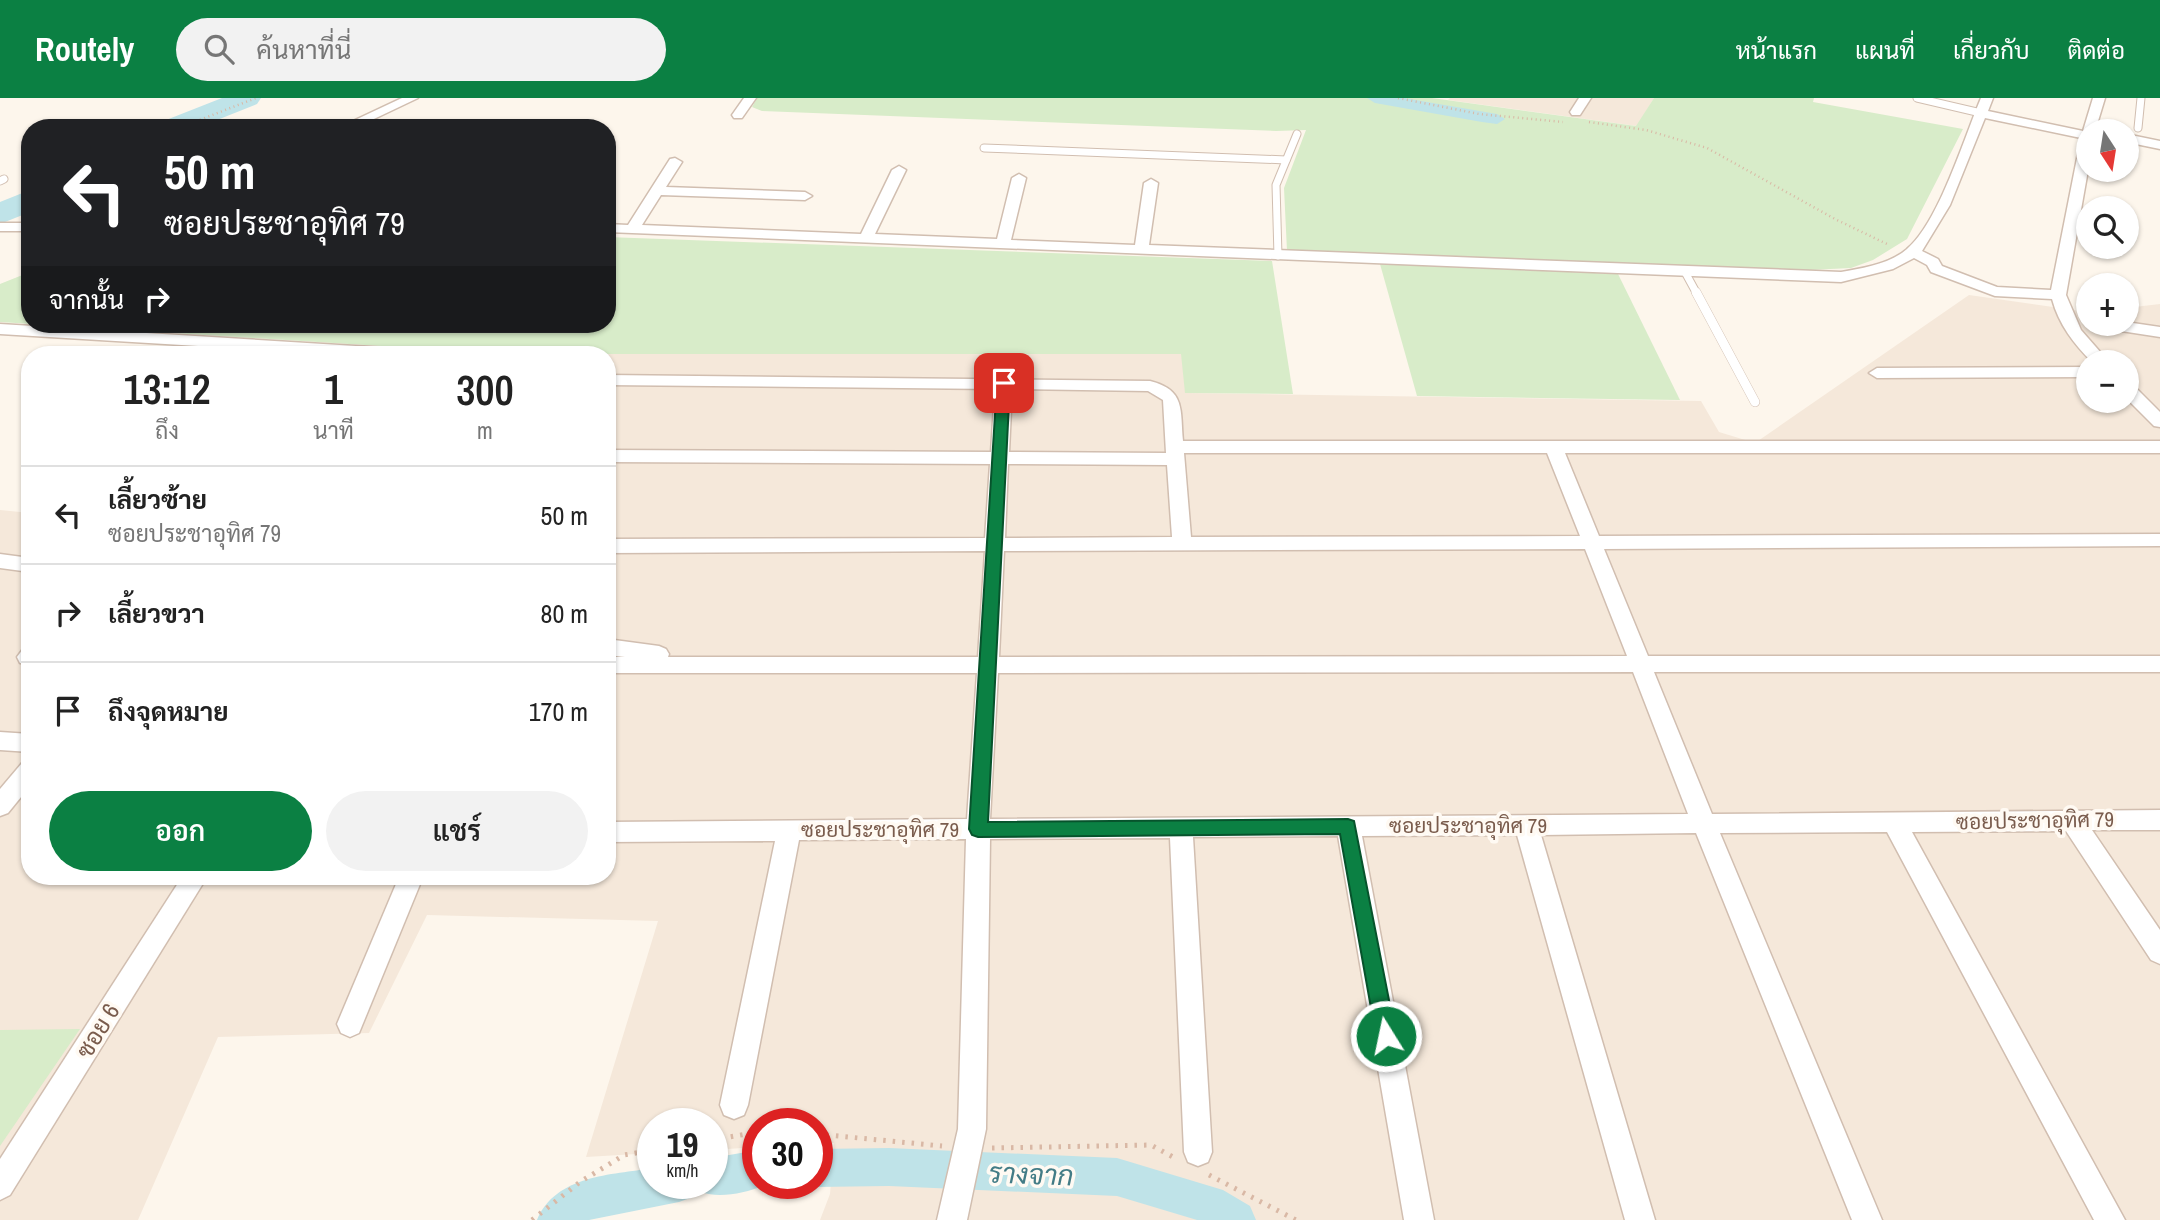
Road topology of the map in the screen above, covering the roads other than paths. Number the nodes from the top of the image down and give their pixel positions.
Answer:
1 (412, 98) edge
2 (750, 98) edge
3 (1585, 98) edge
4 (1917, 98) edge
5 (1987, 98) edge
6 (2099, 98) edge
7 (2141, 98) edge
8 (1576, 112) dead end
9 (1980, 113) junction
10 (738, 115) dead end
11 (364, 119) edge
12 (2094, 119) edge
13 (2139, 119) edge
14 (2076, 130) edge
15 (1297, 134) dead end
16 (2139, 141) edge
17 (2160, 145) edge
18 (984, 148) dead end
19 (1286, 160) junction
20 (675, 162) dead end
21 (899, 170) dead end
22 (1019, 178) dead end
23 (2080, 182) edge
24 (1151, 183) dead end
25 (656, 191) junction
26 (805, 196) dead end
27 (0, 227) edge
28 (21, 228) edge
29 (616, 228) edge
30 (632, 229) junction
31 (866, 240) junction
32 (1003, 245) junction
33 (1141, 250) junction
34 (1904, 253) junction
35 (1278, 256) junction
36 (1685, 272) junction
37 (2058, 295) junction
38 (2064, 319) junction
39 (2076, 320) edge
40 (0, 329) edge
41 (2139, 329) edge
42 (21, 330) edge
43 (2160, 332) edge
44 (65, 333) edge
45 (275, 346) edge
46 (2089, 350) edge
47 (2076, 372) edge
48 (1877, 373) dead end
49 (616, 380) edge
50 (1004, 383) junction
51 (2139, 399) edge
52 (1755, 402) dead end
53 (2156, 414) edge
54 (1554, 447) junction
55 (2160, 447) edge
56 (1175, 453) junction
57 (616, 456) edge
58 (999, 458) junction
59 (2160, 540) edge
60 (1591, 542) junction
61 (1182, 543) junction
62 (995, 544) junction
63 (616, 546) edge
64 (0, 561) edge
65 (21, 564) edge
66 (616, 647) edge
67 (734, 664) junction
68 (988, 664) junction
69 (2160, 664) edge
70 (616, 665) edge
71 (1641, 665) junction
72 (0, 741) edge
73 (21, 742) edge
74 (21, 780) edge
75 (0, 806) edge
76 (2160, 820) edge
77 (2073, 821) junction
78 (1894, 822) junction
79 (1704, 824) junction
80 (1526, 825) junction
81 (1348, 827) junction
82 (1181, 828) junction
83 (978, 829) junction
84 (789, 831) junction
85 (616, 832) edge
86 (190, 885) edge
87 (408, 885) edge
88 (2160, 952) edge
89 (350, 1024) dead end
90 (734, 1105) dead end
91 (1191, 1160) road end
92 (0, 1185) edge
93 (953, 1218) edge
94 (1419, 1220) edge
95 (1640, 1220) edge
96 (1867, 1220) edge
97 (2110, 1220) edge

1 - 11 street
2 - 10 street
3 - 8 street
4 - 9 lane
5 - 9 street
6 - 12 street
7 - 13 lane
9 - 14 street
9 - 34 street
15 - 19 lane
16 - 17 street
18 - 19 lane
19 - 35 lane
20 - 25 street
21 - 31 street
22 - 32 street
23 - 37 street
24 - 33 street
25 - 26 street
25 - 30 street
27 - 28 street
29 - 30 street
30 - 31 street
31 - 32 street
32 - 33 street
33 - 35 street
34 - 36 street
34 - 37 street
35 - 36 street
36 - 52 lane
37 - 38 street
38 - 39 street
38 - 46 street
40 - 42 street
41 - 43 street
44 - 45 street
47 - 48 street
49 - 50 street
50 - 56 street
50 - 58 street
51 - 53 street
54 - 55 street
54 - 56 street
54 - 60 street
56 - 58 street
56 - 61 street
57 - 58 street
58 - 62 street
59 - 60 street
60 - 61 street
60 - 71 street
61 - 62 street
62 - 63 street
62 - 68 street
64 - 65 street
66 - 67 street
67 - 68 street
67 - 70 street
68 - 71 street
68 - 83 street
69 - 71 street
71 - 79 street
72 - 73 street
74 - 75 street
76 - 77 street, ซอยประชาอุทิศ 79
77 - 78 street, ซอยประชาอุทิศ 79
77 - 88 street
78 - 79 street, ซอยประชาอุทิศ 79
78 - 97 street
79 - 80 street, ซอยประชาอุทิศ 79
79 - 96 street
80 - 81 street, ซอยประชาอุทิศ 79
80 - 95 street
81 - 82 street, ซอยประชาอุทิศ 79
81 - 94 street
82 - 83 street, ซอยประชาอุทิศ 79
82 - 91 street
83 - 84 street, ซอยประชาอุทิศ 79
83 - 93 street
84 - 85 street, ซอยประชาอุทิศ 79
84 - 90 street
86 - 92 street, ซอย 6
87 - 89 street

